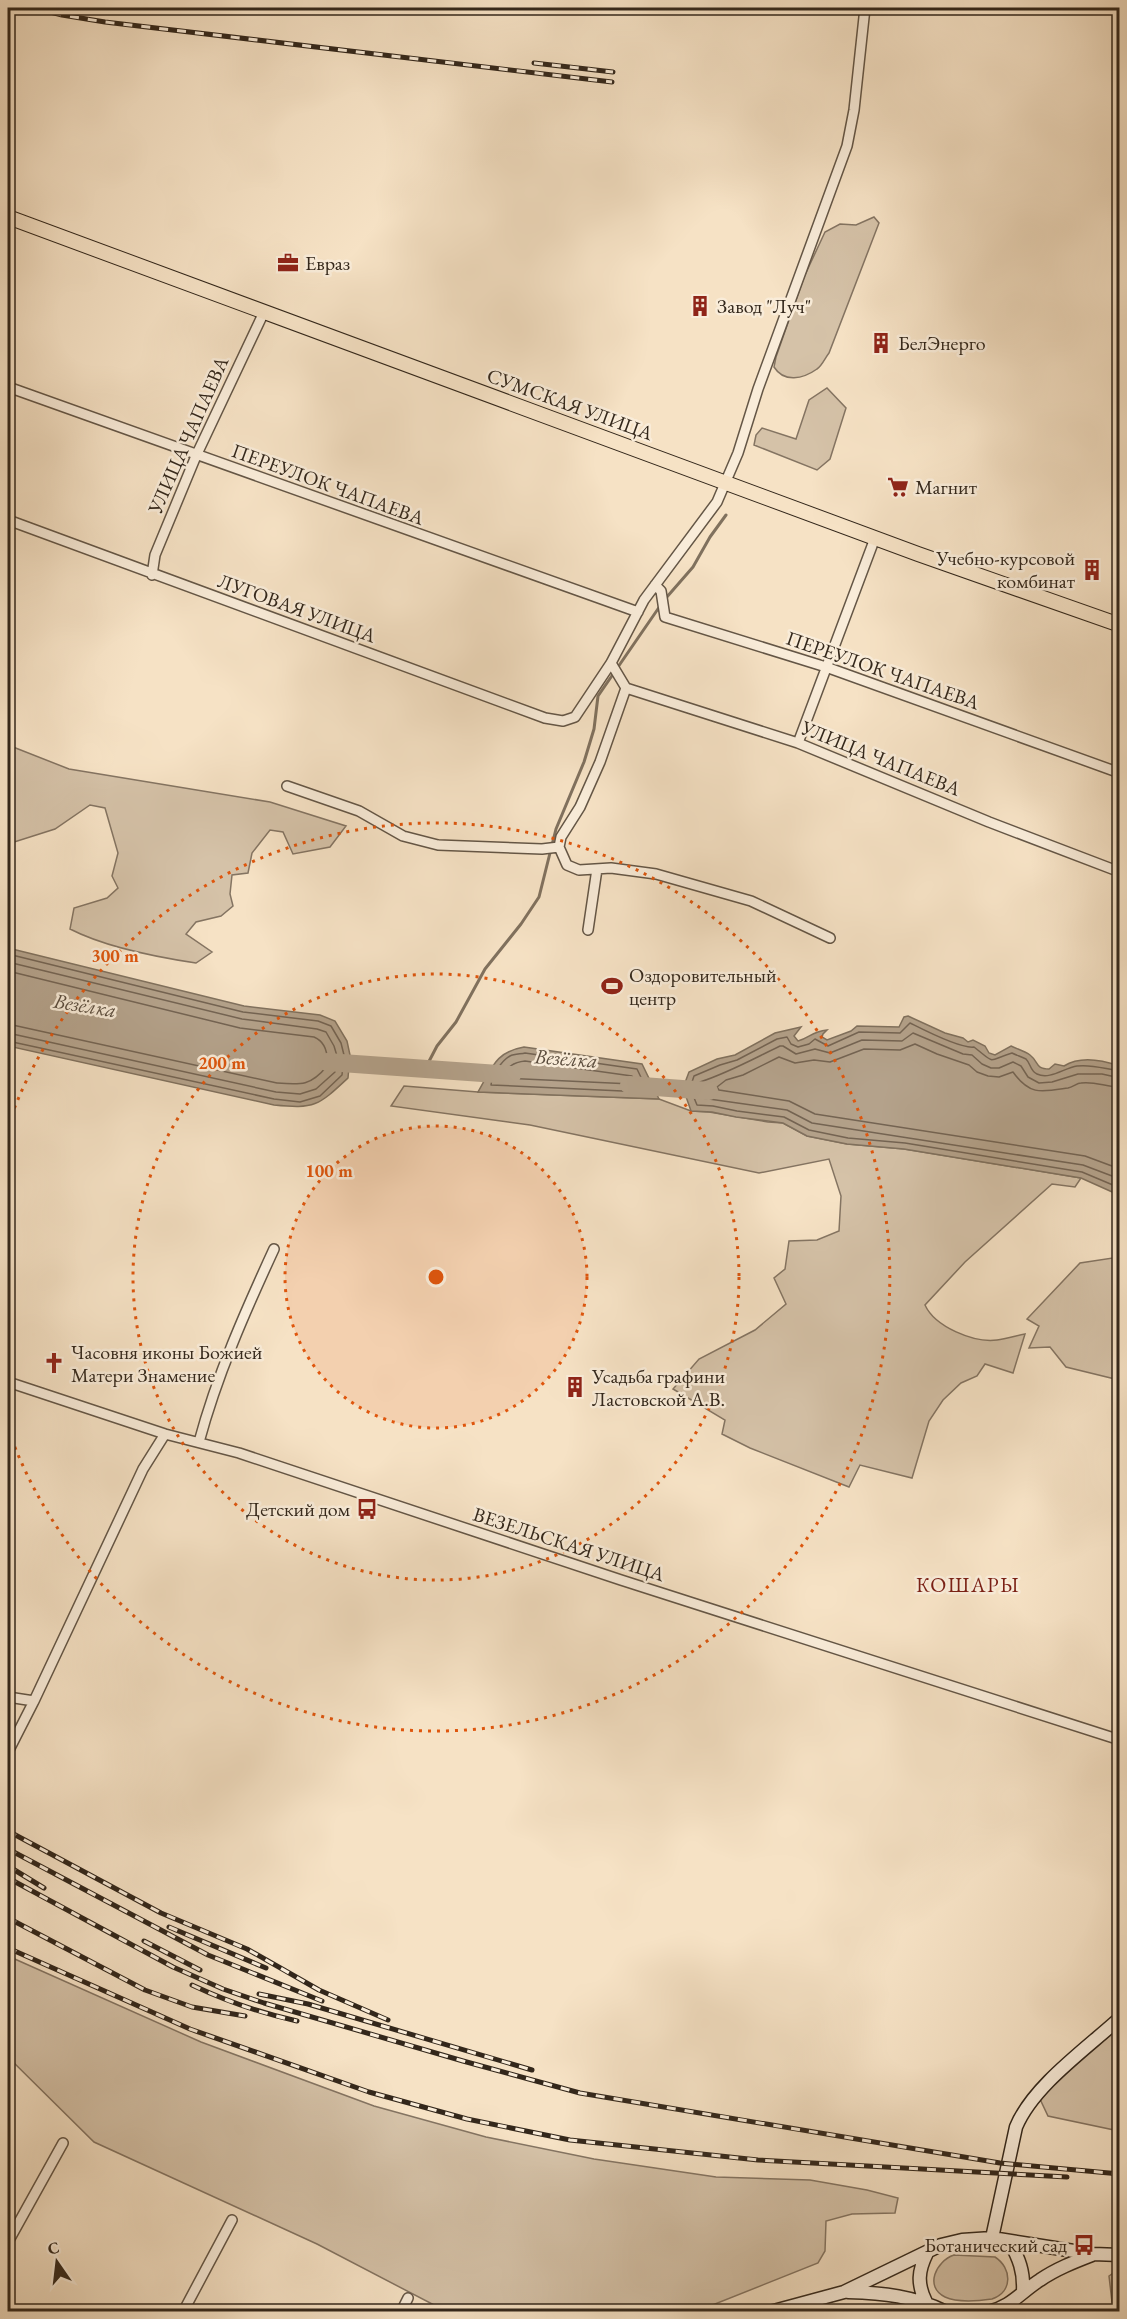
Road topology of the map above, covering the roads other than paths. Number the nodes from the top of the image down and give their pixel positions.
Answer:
1 (865, 8) edge
2 (8, 217) edge
3 (264, 312) junction
4 (8, 387) edge
5 (196, 456) junction
6 (725, 482) junction
7 (8, 520) edge
8 (875, 538) junction
9 (152, 575) junction
10 (655, 585) junction
11 (638, 612) junction
12 (1119, 626) edge
13 (611, 663) junction
14 (826, 667) junction
15 (626, 688) junction
16 (798, 743) junction
17 (1119, 773) edge
18 (287, 786) dead end
19 (559, 847) junction
20 (597, 869) junction
21 (1119, 872) edge
22 (588, 930) dead end
23 (830, 938) dead end
24 (273, 1249) dead end
25 (8, 1382) edge
26 (165, 1434) junction
27 (199, 1442) junction
28 (8, 1697) edge
29 (34, 1701) junction
30 (1119, 1740) edge
31 (8, 1752) edge
32 (1119, 2018) edge
33 (63, 2143) dead end
34 (232, 2220) dead end
35 (992, 2238) junction
36 (8, 2242) edge
37 (1010, 2242) junction
38 (927, 2253) junction
39 (1093, 2254) junction
40 (1119, 2255) edge
41 (1023, 2291) junction
42 (844, 2292) junction
43 (408, 2298) dead end
44 (926, 2302) junction
45 (183, 2312) edge
46 (400, 2312) edge
47 (770, 2312) edge
48 (946, 2312) edge
49 (988, 2312) edge

1 - 6 street
2 - 3 main road, СУМСКАЯ УЛИЦА
3 - 5 street, УЛИЦА ЧАПАЕВА
3 - 6 main road, СУМСКАЯ УЛИЦА
4 - 5 street, ПЕРЕУЛОК ЧАПАЕВА
5 - 9 street, УЛИЦА ЧАПАЕВА
5 - 11 street, ПЕРЕУЛОК ЧАПАЕВА
6 - 8 main road, СУМСКАЯ УЛИЦА
6 - 10 street
7 - 9 street, ЛУГОВАЯ УЛИЦА
8 - 12 main road, СУМСКАЯ УЛИЦА
8 - 14 street
9 - 13 street, ЛУГОВАЯ УЛИЦА
10 - 11 street
10 - 14 street, ПЕРЕУЛОК ЧАПАЕВА
11 - 13 street
13 - 15 street
14 - 16 street
14 - 17 street, ПЕРЕУЛОК ЧАПАЕВА
15 - 16 street, УЛИЦА ЧАПАЕВА
15 - 19 street
16 - 21 street, УЛИЦА ЧАПАЕВА
18 - 19 street
19 - 20 street
20 - 22 street
20 - 23 street
24 - 27 street
25 - 26 street, ВЕЗЕЛЬСКАЯ УЛИЦА
26 - 27 street, ВЕЗЕЛЬСКАЯ УЛИЦА
26 - 29 street
27 - 30 street, ВЕЗЕЛЬСКАЯ УЛИЦА
28 - 29 street
29 - 31 street
32 - 35 main road
33 - 36 street
34 - 45 street
35 - 37 main road
35 - 38 main road
37 - 39 main road
37 - 41 main road
38 - 42 main road
38 - 44 main road
39 - 40 main road
39 - 41 main road
41 - 49 main road
42 - 44 main road
42 - 47 main road
43 - 46 street
44 - 48 main road

